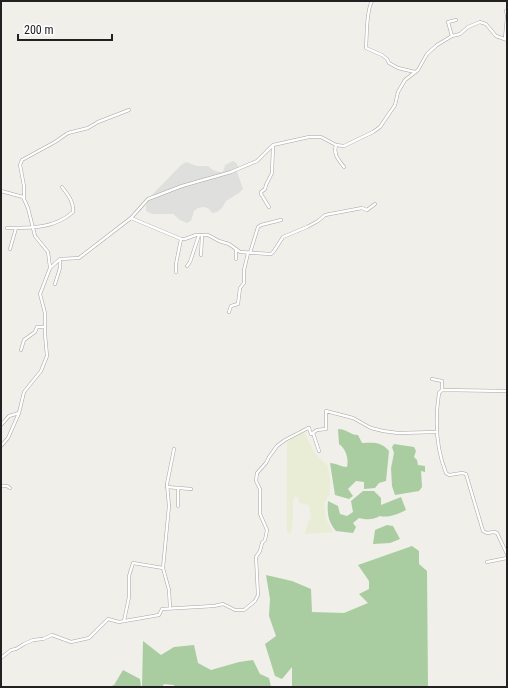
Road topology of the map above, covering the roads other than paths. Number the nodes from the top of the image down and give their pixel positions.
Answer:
1 (372, 1) edge
2 (506, 11) edge
3 (507, 16) edge
4 (456, 20) dead end
5 (452, 36) junction
6 (506, 39) edge
7 (415, 72) junction
8 (129, 110) dead end
9 (273, 145) junction
10 (336, 145) junction
11 (344, 167) dead end
12 (62, 187) dead end
13 (1, 191) edge
14 (24, 199) junction
15 (374, 204) dead end
16 (269, 207) dead end
17 (131, 218) junction
18 (281, 220) dead end
19 (7, 228) dead end
20 (16, 228) junction
21 (33, 228) junction
22 (200, 235) junction
23 (181, 239) junction
24 (10, 249) dead end
25 (235, 249) junction
26 (249, 253) junction
27 (201, 255) dead end
28 (60, 259) junction
29 (236, 259) dead end
30 (187, 266) dead end
31 (50, 268) junction
32 (176, 272) dead end
33 (55, 284) dead end
34 (229, 312) dead end
35 (45, 327) junction
36 (21, 350) dead end
37 (432, 379) dead end
38 (442, 390) junction
39 (507, 391) edge
40 (19, 412) junction
41 (1, 424) edge
42 (313, 432) junction
43 (437, 432) junction
44 (1, 446) edge
45 (174, 449) dead end
46 (319, 451) dead end
47 (1, 486) edge
48 (167, 487) junction
49 (10, 488) dead end
50 (178, 488) junction
51 (191, 489) dead end
52 (178, 506) dead end
53 (507, 554) edge
54 (507, 558) edge
55 (486, 562) dead end
56 (163, 568) junction
57 (170, 608) junction
58 (124, 621) junction
59 (1, 658) edge

1 - 7 street
2 - 3 street
3 - 6 street
4 - 5 street
5 - 6 street
5 - 7 street
7 - 10 street
8 - 14 street
9 - 10 street
9 - 16 street
9 - 17 street
10 - 11 street
12 - 21 street
13 - 14 street
14 - 21 street
15 - 26 street
17 - 23 street
17 - 28 street
18 - 26 street
19 - 20 street
20 - 21 street
20 - 24 street
21 - 31 street
22 - 23 street
22 - 25 street
22 - 27 street
22 - 30 street
23 - 32 street
25 - 26 street
25 - 29 street
26 - 34 street
28 - 31 street
28 - 33 street
31 - 35 street
35 - 36 street
35 - 40 street
37 - 38 street
38 - 39 street
38 - 43 street
40 - 41 street
40 - 44 street
42 - 43 street
42 - 46 street
42 - 57 street
43 - 53 street
45 - 48 street
47 - 49 street
48 - 50 street
48 - 56 street
50 - 51 street
50 - 52 street
54 - 55 street
56 - 57 street
56 - 58 street
57 - 58 street
58 - 59 street

